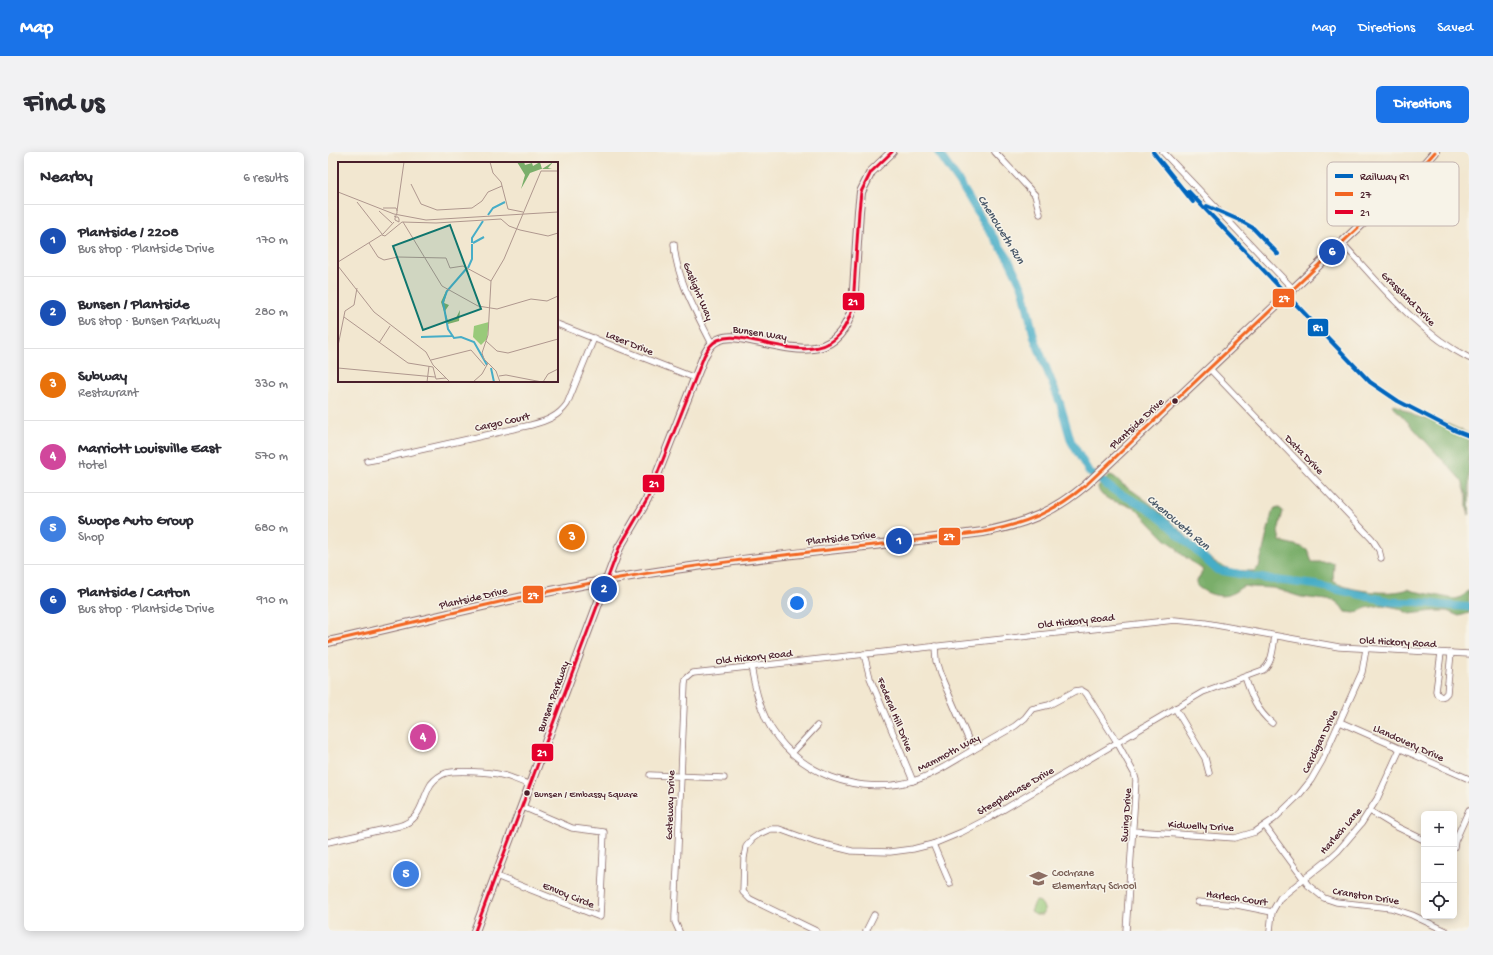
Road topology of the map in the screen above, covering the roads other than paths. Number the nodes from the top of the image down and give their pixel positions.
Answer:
1 (892, 152) edge
2 (995, 152) edge
3 (1163, 152) edge
4 (1435, 152) edge
5 (1426, 162) edge
6 (1040, 214) dead end
7 (1360, 226) edge
8 (1342, 243) junction
9 (674, 244) dead end
10 (1294, 289) junction
11 (558, 324) edge
12 (594, 338) junction
13 (712, 344) junction
14 (1469, 358) edge
15 (1210, 369) junction
16 (695, 378) junction
17 (367, 461) dead end
18 (1381, 558) dead end
19 (608, 580) junction
20 (1275, 636) junction
21 (328, 642) edge
22 (935, 646) junction
23 (1366, 649) junction
24 (1441, 653) junction
25 (1451, 653) junction
26 (864, 654) junction
27 (1469, 654) edge
28 (751, 666) junction
29 (1245, 677) junction
30 (686, 679) joint
31 (1084, 691) joint
32 (1175, 708) junction
33 (1340, 722) junction
34 (1272, 723) dead end
35 (817, 726) dead end
36 (1117, 742) junction
37 (1400, 749) junction
38 (973, 750) junction
39 (792, 752) junction
40 (1209, 773) dead end
41 (650, 775) dead end
42 (681, 776) junction
43 (724, 778) dead end
44 (1469, 779) edge
45 (913, 781) junction
46 (531, 785) junction
47 (523, 807) junction
48 (1469, 810) edge
49 (1370, 811) junction
50 (1265, 826) junction
51 (1134, 831) junction
52 (1421, 839) edge
53 (1457, 840) edge
54 (328, 842) edge
55 (933, 844) junction
56 (496, 876) junction
57 (1304, 879) junction
58 (950, 884) dead end
59 (1198, 902) dead end
60 (1272, 912) junction
61 (874, 915) dead end
62 (475, 931) edge
63 (679, 931) edge
64 (816, 931) edge
65 (866, 931) edge
66 (1126, 931) edge
67 (1270, 931) edge
68 (1446, 931) edge

1 - 13 street, Bunsen Way
2 - 6 street
3 - 10 street
4 - 5 street, Plantside Drive
7 - 8 street, Plantside Drive
8 - 10 street, Plantside Drive
8 - 14 street, Grassland Drive
9 - 13 street, Gaslight Way
10 - 15 street, Plantside Drive
11 - 12 street, Laser Drive
12 - 16 street, Laser Drive
12 - 17 street, Cargo Court
13 - 16 street
15 - 18 street, Data Drive
15 - 19 street, Plantside Drive
16 - 19 street
19 - 21 street, Plantside Drive
19 - 46 street, Bunsen Parkway
20 - 22 street, Old Hickory Road
20 - 23 street, Old Hickory Road
20 - 29 street, Steeplechase Drive
22 - 26 street, Old Hickory Road
22 - 38 street
23 - 24 street, Old Hickory Road
23 - 33 street, Cardigan Drive
24 - 25 street, Old Hickory Road
24 - 25 street
25 - 27 street, Old Hickory Road
26 - 28 street, Old Hickory Road
26 - 45 street, Federal Hill Drive
28 - 30 street, Old Hickory Road
28 - 39 street, Mammoth Way
29 - 32 street, Steeplechase Drive
29 - 34 street
30 - 42 street, Gateway Drive
31 - 36 street, Swing Drive
31 - 38 street, Mammoth Way
32 - 36 street, Steeplechase Drive
32 - 40 street
33 - 37 street, Llandovery Drive
33 - 50 street, Cardigan Drive
35 - 39 street
36 - 51 street, Swing Drive
36 - 55 street, Steeplechase Drive
37 - 44 street, Llandovery Drive
37 - 49 street, Harlech Lane
38 - 45 street, Mammoth Way
39 - 45 street, Mammoth Way
41 - 42 street
42 - 43 street
42 - 63 street, Gateway Drive
46 - 47 street, Bunsen Parkway
46 - 54 street
47 - 56 street, Bunsen Parkway
47 - 56 street, Envoy Circle
48 - 53 street
49 - 52 street
49 - 57 street, Harlech Lane
50 - 51 street, Kidwelly Drive
50 - 57 street, Cranston Drive
51 - 66 street, Swing Drive
55 - 58 street
55 - 64 street, Steeplechase Drive
56 - 62 street, Bunsen Parkway
57 - 60 street, Harlech Lane
57 - 68 street, Cranston Drive
59 - 60 street, Harlech Court
60 - 67 street, Harlech Lane
61 - 65 street

